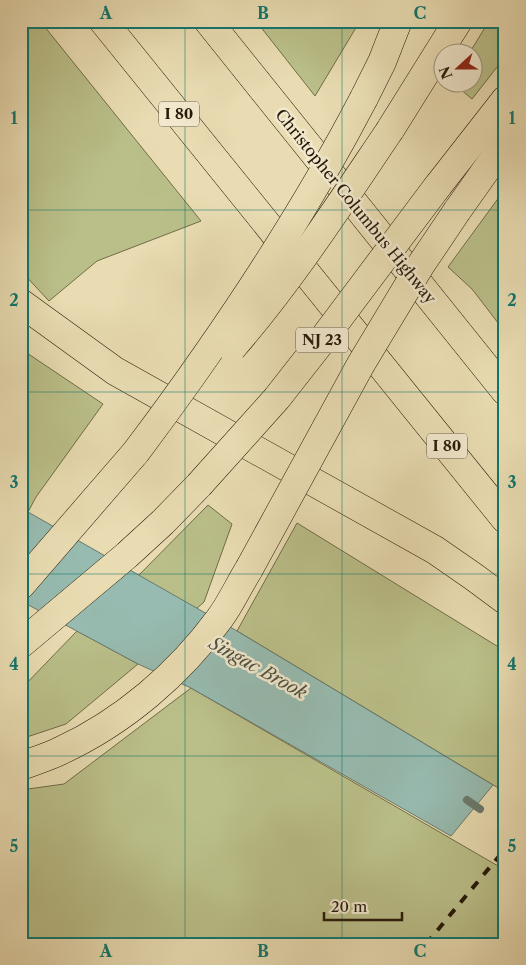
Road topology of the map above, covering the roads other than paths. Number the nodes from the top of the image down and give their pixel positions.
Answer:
1 (103, 21) edge
2 (208, 21) edge
3 (398, 21) edge
4 (458, 21) edge
5 (505, 100) edge
6 (505, 143) edge
7 (21, 303) edge
8 (505, 390) edge
9 (136, 452) junction
10 (505, 519) edge
11 (21, 584) edge
12 (505, 600) edge
13 (31, 635) edge
14 (21, 766) edge

1 - 10 highway, I 80
2 - 8 highway, Christopher Columbus Highway
3 - 9 highway, bridge
4 - 9 highway, bridge
5 - 13 highway, NJ 23, bridge
6 - 14 highway, bridge
7 - 12 highway
9 - 11 highway

